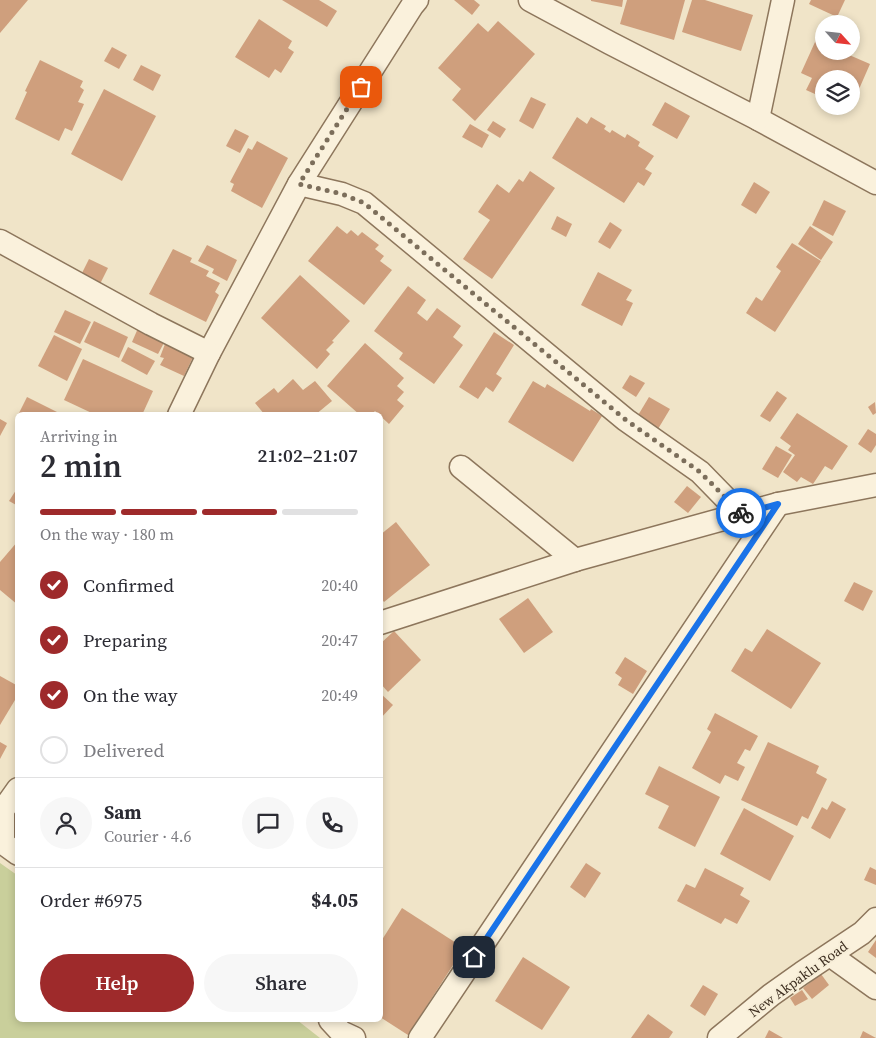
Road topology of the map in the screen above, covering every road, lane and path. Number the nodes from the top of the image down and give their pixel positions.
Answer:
1 (418, 0) edge
2 (783, 0) edge
3 (537, 2) edge
4 (758, 119) junction
5 (876, 183) edge
6 (299, 184) junction
7 (0, 241) edge
8 (209, 353) junction
9 (180, 412) edge
10 (462, 467) dead end
11 (876, 485) edge
12 (778, 504) junction
13 (742, 514) junction
14 (574, 560) junction
15 (383, 622) edge
16 (15, 793) edge
17 (7, 847) edge
18 (876, 919) edge
19 (830, 955) junction
20 (876, 988) edge
21 (332, 1022) edge
22 (354, 1038) edge
23 (420, 1038) edge
24 (719, 1038) edge

1 - 6 street
2 - 4 street
3 - 4 street
4 - 5 street
6 - 8 street
6 - 13 street
7 - 8 street
8 - 9 street
10 - 14 street
11 - 12 street
12 - 13 street
12 - 23 street
13 - 14 street
14 - 15 street
16 - 17 street
18 - 19 street, New Akpaklu Road
19 - 20 street
19 - 24 street, New Akpaklu Road
21 - 22 street

